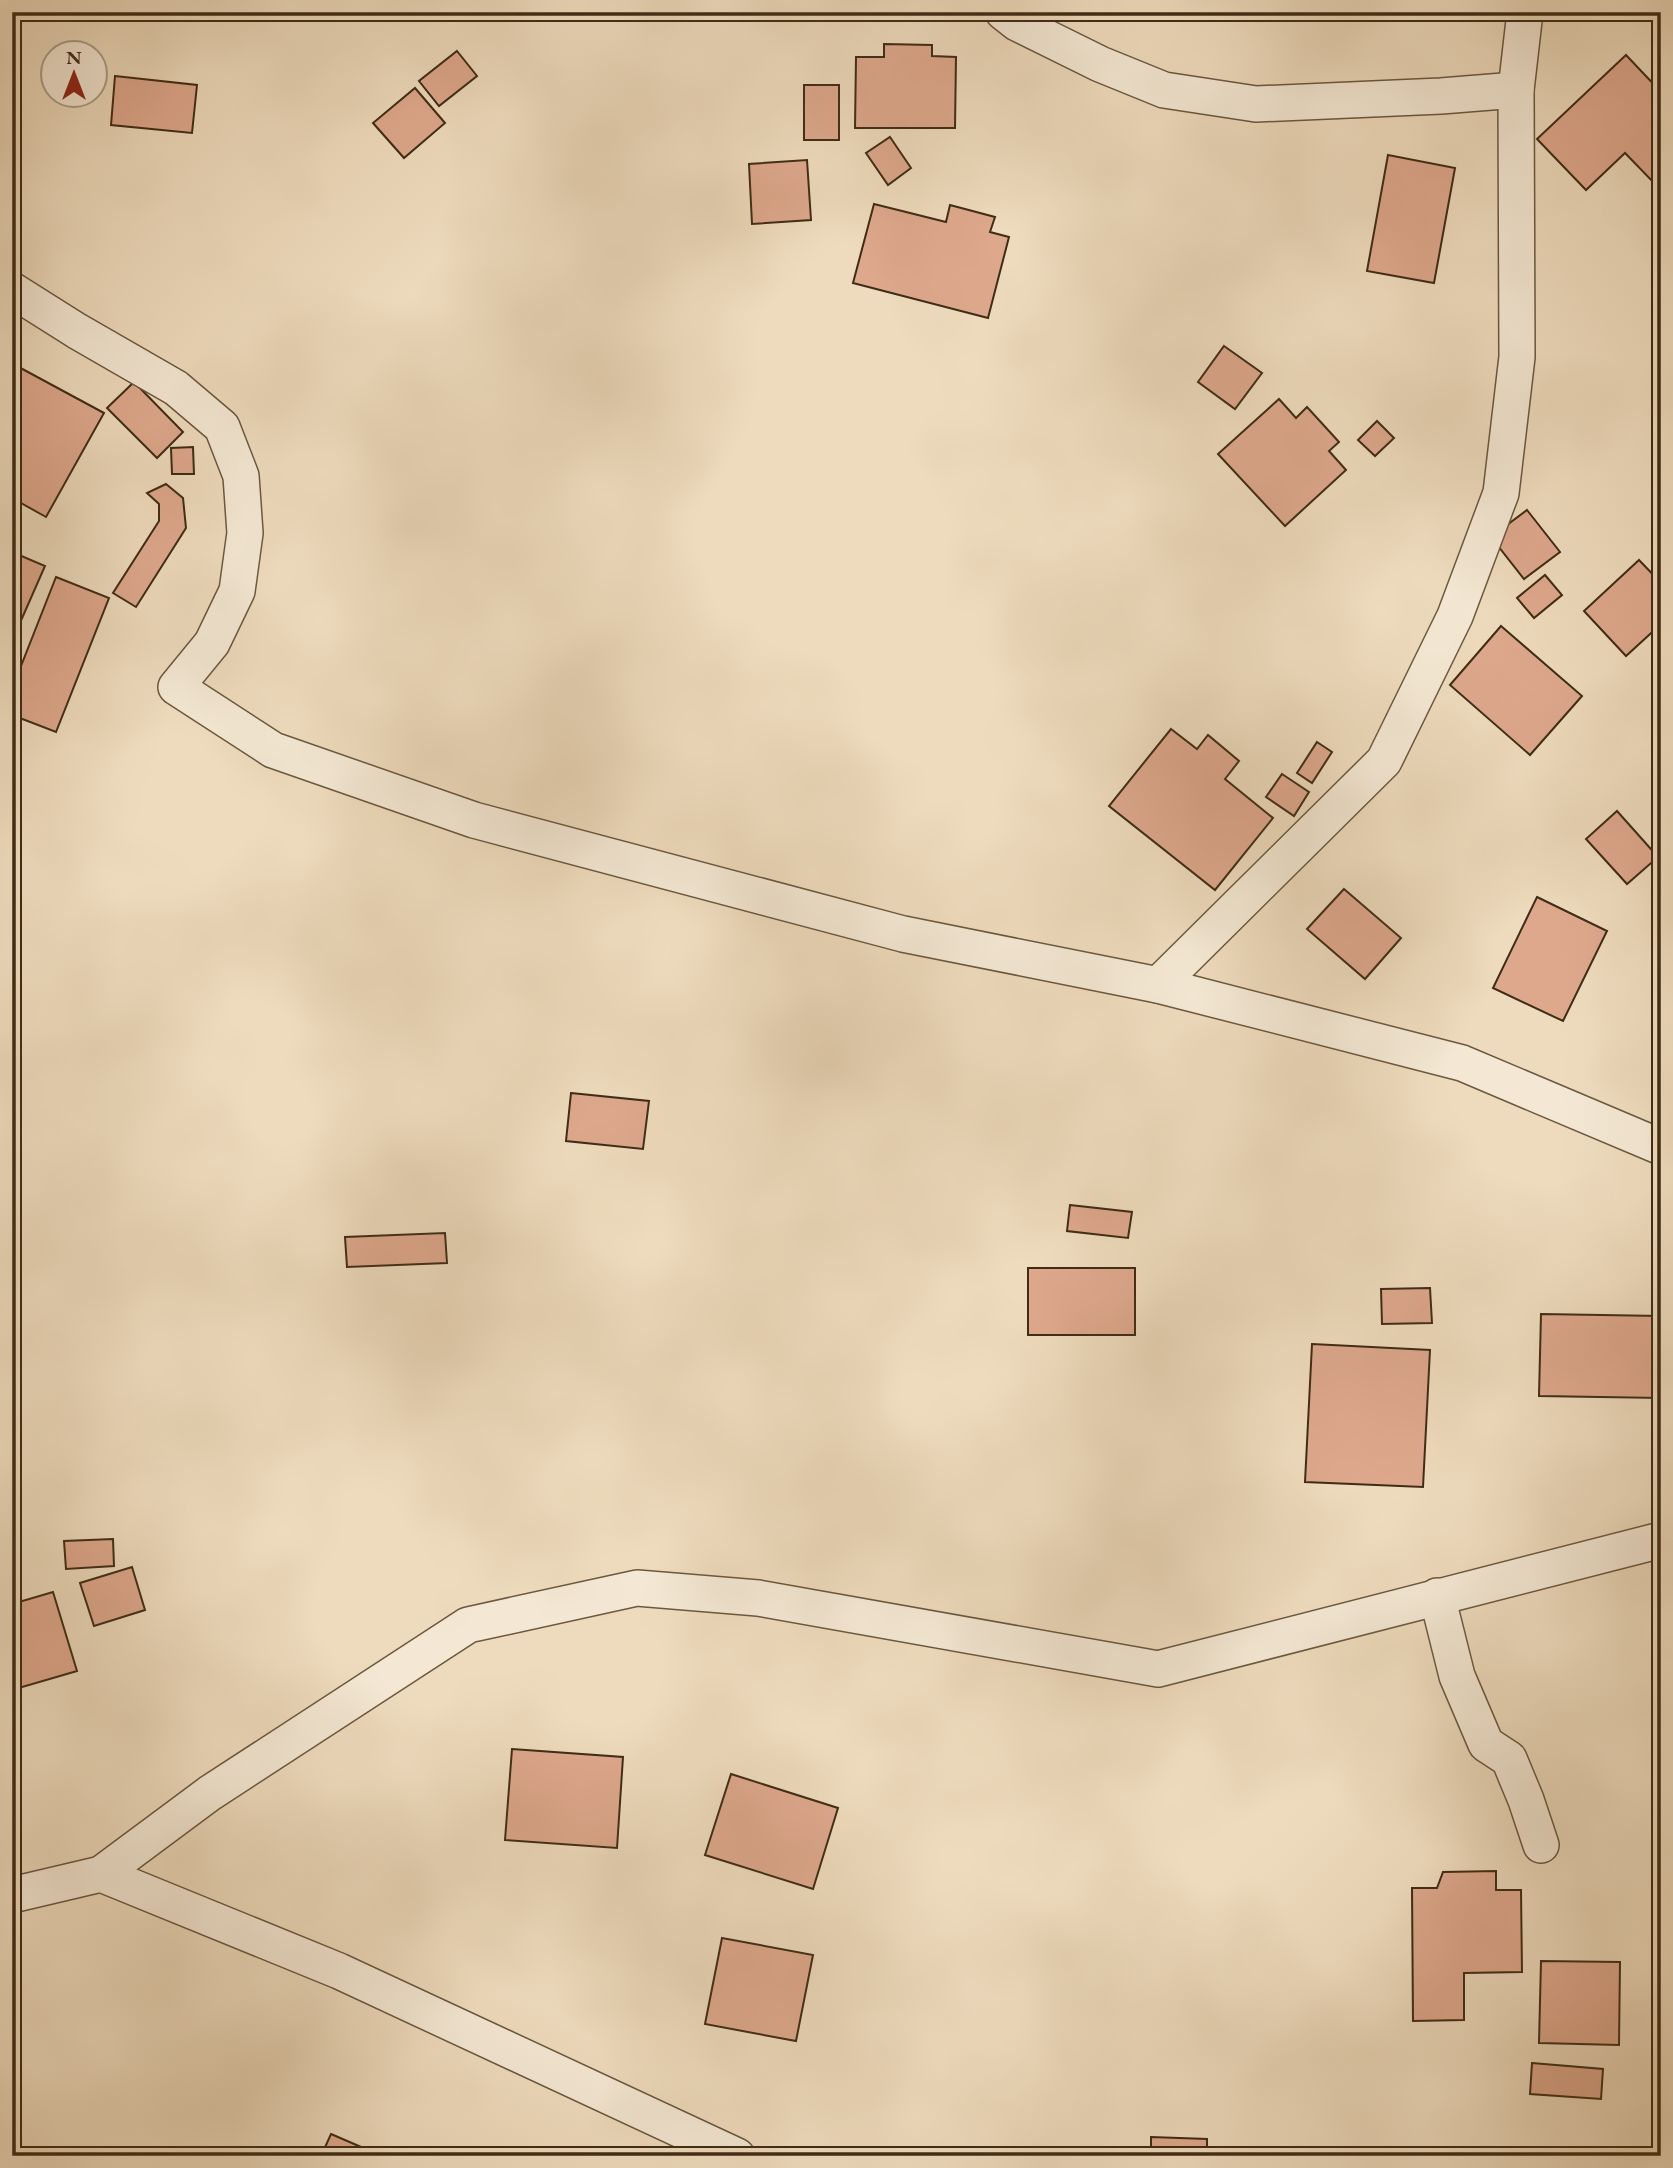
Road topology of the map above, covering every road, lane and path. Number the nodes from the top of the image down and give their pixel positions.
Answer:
1 (1003, 12) edge
2 (1525, 12) edge
3 (1516, 90) junction
4 (12, 290) edge
5 (1158, 985) junction
6 (1661, 1147) edge
7 (1661, 1540) edge
8 (1437, 1596) junction
9 (1541, 1845) dead end
10 (101, 1874) junction
11 (12, 1895) edge
12 (737, 2156) edge

1 - 3 street
2 - 3 street
3 - 5 street
4 - 5 street
5 - 6 street
7 - 8 street
8 - 9 street
8 - 10 street
10 - 11 street
10 - 12 street

